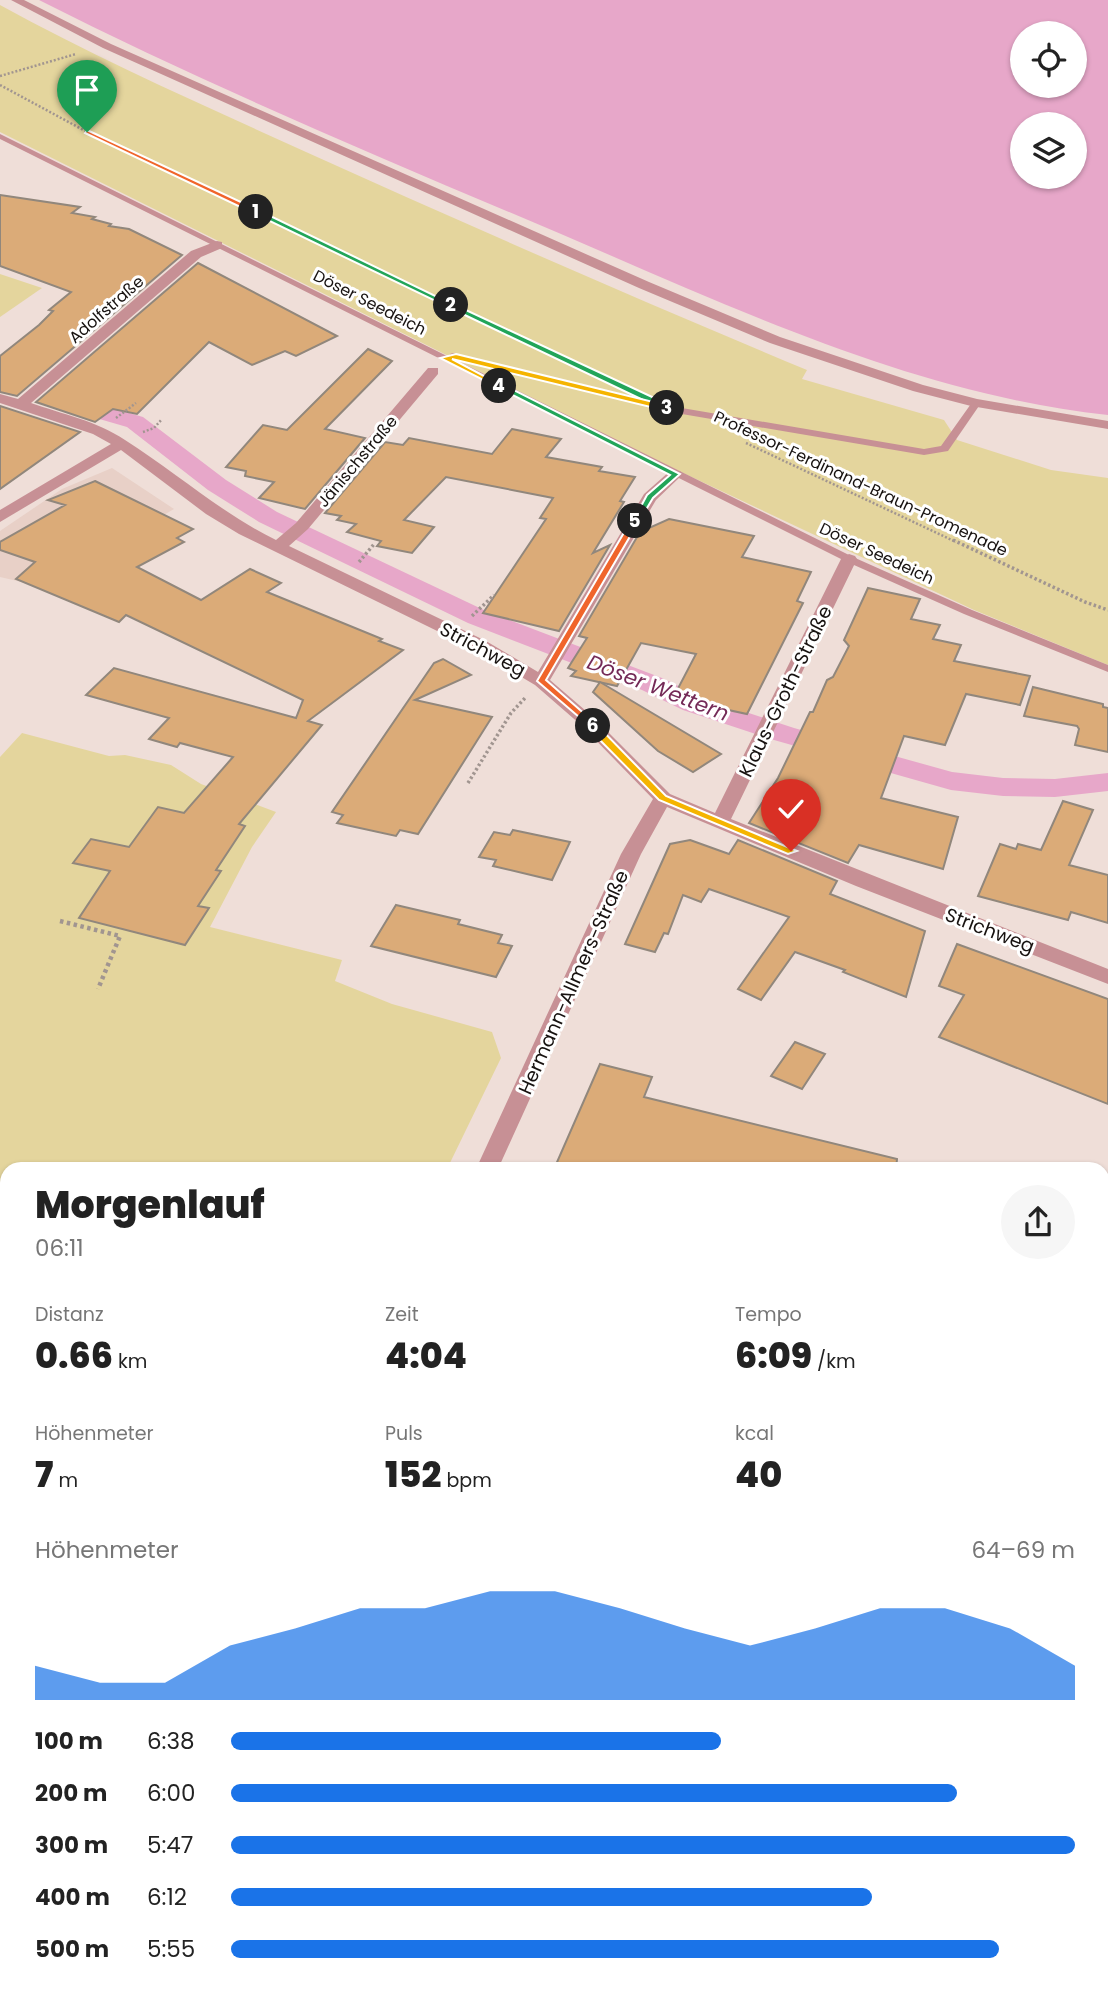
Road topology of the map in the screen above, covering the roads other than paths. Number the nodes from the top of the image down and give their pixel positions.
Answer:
1 (16, 0) edge
2 (0, 136) edge
3 (217, 245) junction
4 (444, 358) junction
5 (433, 372) dead end
6 (0, 398) edge
7 (976, 403) junction
8 (20, 405) junction
9 (1108, 425) edge
10 (121, 444) junction
11 (676, 474) junction
12 (0, 517) edge
13 (278, 547) junction
14 (849, 559) junction
15 (1108, 669) edge
16 (541, 681) junction
17 (663, 798) junction
18 (720, 822) junction
19 (1108, 977) edge
20 (490, 1162) edge

1 - 7 street
2 - 3 lane, Döser Seedeich
3 - 4 lane, Döser Seedeich
3 - 8 street, Adolfstraße
4 - 7 lane
4 - 11 lane, Döser Seedeich
5 - 13 street, Jänischstraße
6 - 8 street, Strichweg
7 - 9 street
8 - 10 street, Strichweg
10 - 12 street
10 - 13 street, Strichweg
11 - 14 lane, Döser Seedeich
11 - 16 street
13 - 16 street, Strichweg
14 - 15 lane, Döser Seedeich
14 - 18 street, Klaus-Groth-Straße
16 - 17 street, Strichweg
17 - 18 street, Strichweg
17 - 20 street, Hermann-Allmers-Straße
18 - 19 street, Strichweg

